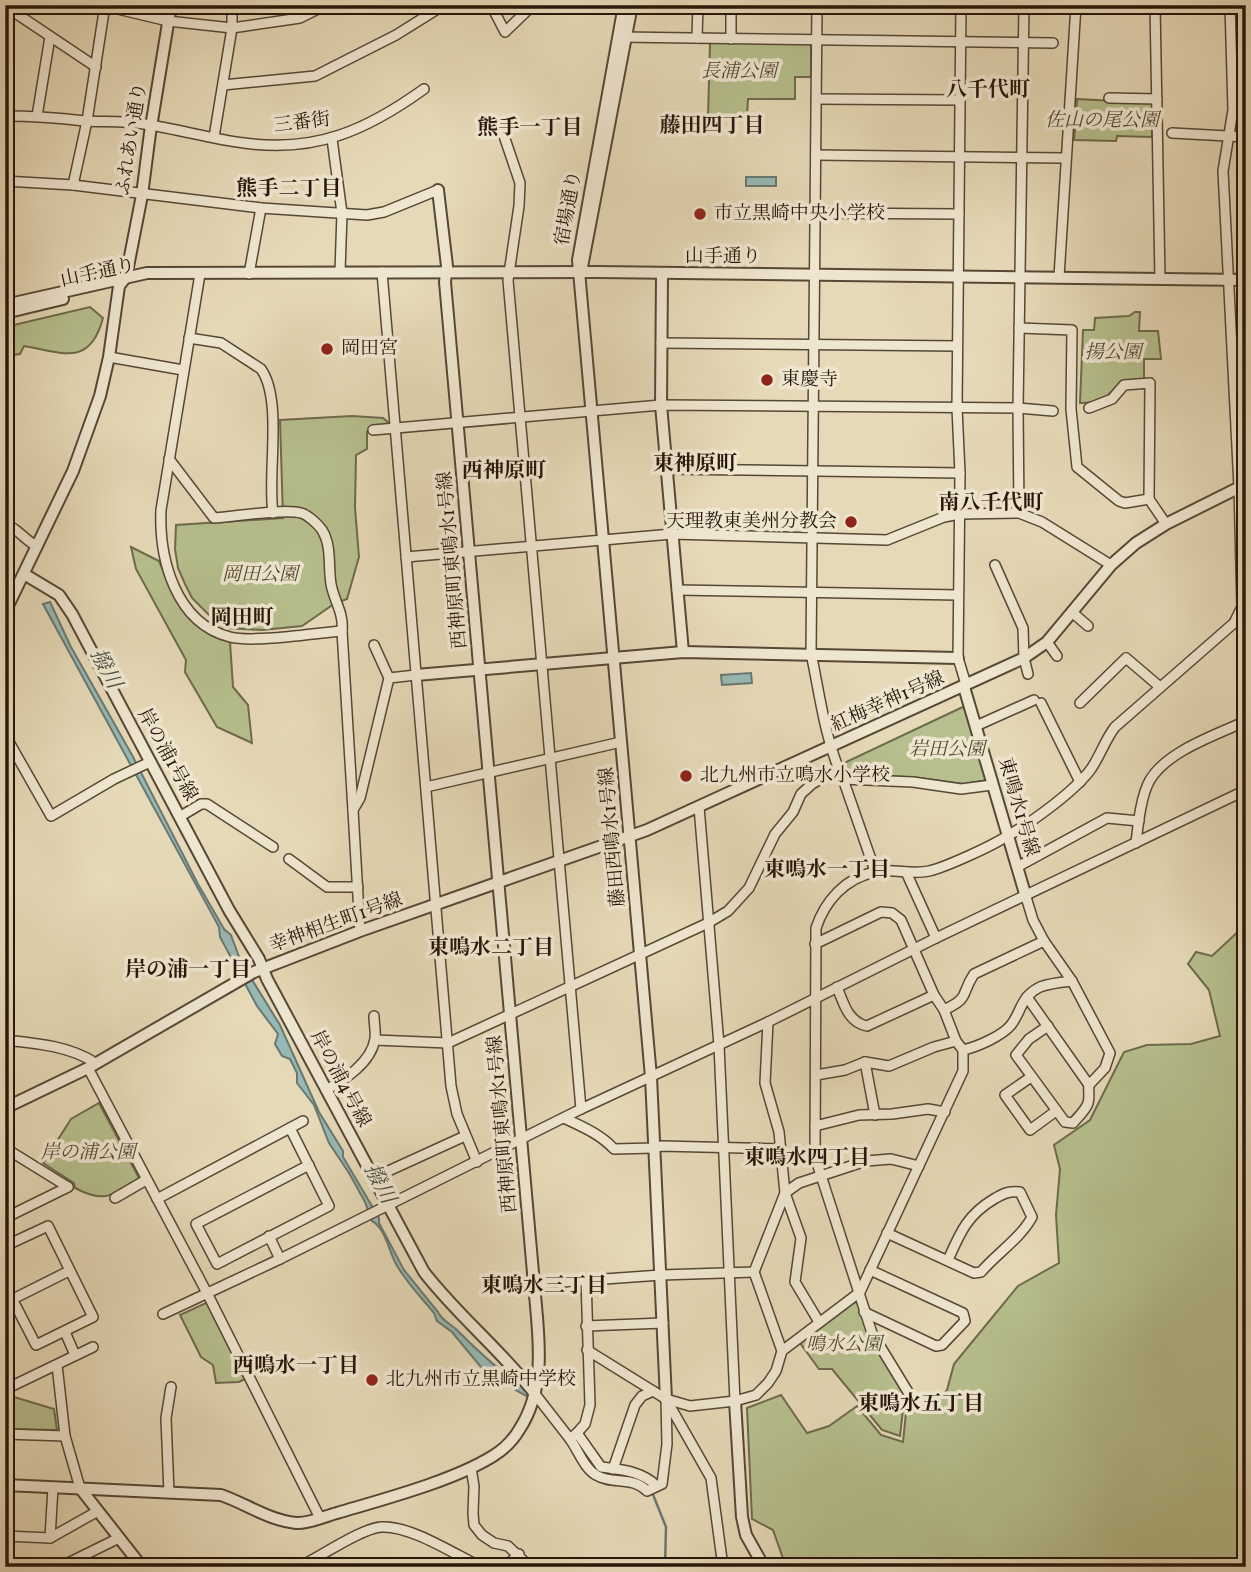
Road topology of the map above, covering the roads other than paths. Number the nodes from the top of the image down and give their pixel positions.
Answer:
1 (171, 5) edge
2 (232, 5) edge
3 (326, 5) edge
4 (444, 5) edge
5 (491, 5) edge
6 (533, 5) edge
7 (624, 5) edge
8 (632, 5) edge
9 (698, 5) edge
10 (732, 5) edge
11 (817, 5) edge
12 (961, 5) edge
13 (1024, 5) edge
14 (1076, 5) edge
15 (1155, 5) edge
16 (1230, 5) edge
17 (103, 6) edge
18 (11, 7) edge
19 (5, 20) edge
20 (168, 21) junction
21 (232, 28) junction
22 (50, 37) junction
23 (622, 37) junction
24 (697, 38) junction
25 (731, 39) junction
26 (817, 40) junction
27 (961, 40) junction
28 (1023, 41) junction
29 (1053, 43) dead end
30 (96, 66) junction
31 (223, 85) junction
32 (424, 89) dead end
33 (1109, 98) dead end
34 (817, 99) junction
35 (1157, 99) junction
36 (960, 100) junction
37 (5, 116) edge
38 (37, 116) junction
39 (87, 121) junction
40 (151, 125) junction
41 (499, 127) dead end
42 (1172, 133) dead end
43 (1229, 136) junction
44 (214, 137) junction
45 (1246, 137) edge
46 (332, 139) junction
47 (816, 155) junction
48 (960, 156) junction
49 (1022, 157) junction
50 (1066, 158) junction
51 (5, 181) edge
52 (73, 186) junction
53 (438, 190) joint
54 (142, 195) junction
55 (261, 208) junction
56 (342, 213) junction
57 (816, 213) junction
58 (959, 214) junction
59 (340, 272) junction
60 (382, 272) junction
61 (447, 272) junction
62 (507, 272) junction
63 (580, 273) junction
64 (200, 274) junction
65 (249, 274) junction
66 (662, 274) junction
67 (815, 275) junction
68 (1059, 277) junction
69 (959, 278) junction
70 (1021, 278) junction
71 (1160, 279) junction
72 (1227, 279) junction
73 (1246, 280) edge
74 (123, 281) junction
75 (6, 306) edge
76 (1019, 328) junction
77 (189, 338) junction
78 (661, 343) junction
79 (814, 344) junction
80 (957, 346) junction
81 (109, 357) junction
82 (183, 370) junction
83 (661, 405) junction
84 (813, 407) junction
85 (957, 408) junction
86 (1018, 408) junction
87 (1088, 408) dead end
88 (1053, 411) dead end
89 (591, 412) junction
90 (519, 418) junction
91 (458, 423) junction
92 (395, 428) junction
93 (373, 430) dead end
94 (169, 459) junction
95 (666, 469) junction
96 (813, 470) junction
97 (960, 473) junction
98 (1242, 486) edge
99 (1149, 499) junction
100 (273, 513) junction
101 (1019, 513) junction
102 (959, 514) junction
103 (5, 524) edge
104 (1166, 524) junction
105 (672, 534) junction
106 (812, 536) junction
107 (604, 540) junction
108 (37, 546) junction
109 (531, 547) junction
110 (470, 552) junction
111 (407, 557) junction
112 (995, 565) dead end
113 (1111, 565) junction
114 (24, 574) junction
115 (677, 590) junction
116 (812, 592) junction
117 (958, 595) junction
118 (5, 612) edge
119 (1073, 613) junction
120 (1088, 626) dead end
121 (342, 631) junction
122 (1046, 642) junction
123 (374, 645) dead end
124 (683, 652) junction
125 (811, 653) junction
126 (1057, 656) dead end
127 (615, 657) junction
128 (958, 658) junction
129 (1024, 658) junction
130 (541, 664) junction
131 (481, 670) junction
132 (1028, 674) dead end
133 (416, 675) junction
134 (388, 678) junction
135 (964, 687) junction
136 (1160, 687) junction
137 (1080, 703) dead end
138 (1246, 721) edge
139 (976, 726) junction
140 (5, 735) edge
141 (621, 742) junction
142 (830, 748) junction
143 (550, 758) junction
144 (146, 763) junction
145 (837, 769) junction
146 (489, 772) junction
147 (843, 779) junction
148 (1080, 782) junction
149 (992, 785) junction
150 (426, 787) junction
151 (1246, 790) edge
152 (699, 807) junction
153 (353, 810) junction
154 (181, 816) junction
155 (1139, 821) junction
156 (630, 835) junction
157 (1007, 837) junction
158 (1136, 843) junction
159 (272, 847) dead end
160 (289, 859) dead end
161 (559, 861) junction
162 (1017, 867) junction
163 (875, 872) junction
164 (906, 872) junction
165 (499, 882) junction
166 (358, 887) junction
167 (1026, 897) junction
168 (436, 905) junction
169 (708, 923) junction
170 (360, 931) junction
171 (936, 938) junction
172 (1044, 940) junction
173 (815, 944) junction
174 (913, 949) junction
175 (641, 953) junction
176 (262, 969) junction
177 (1072, 981) junction
178 (570, 986) junction
179 (837, 987) junction
180 (934, 995) junction
181 (816, 997) junction
182 (1027, 997) junction
183 (944, 1010) junction
184 (510, 1014) junction
185 (374, 1017) dead end
186 (768, 1022) junction
187 (1048, 1026) junction
188 (5, 1040) edge
189 (375, 1040) junction
190 (956, 1041) junction
191 (448, 1043) junction
192 (719, 1045) junction
193 (963, 1050) junction
194 (865, 1062) junction
195 (92, 1066) junction
196 (816, 1076) junction
197 (651, 1077) junction
198 (1031, 1077) junction
199 (1090, 1085) junction
200 (326, 1090) junction
201 (5, 1108) edge
202 (582, 1109) junction
203 (1056, 1111) junction
204 (945, 1112) junction
205 (875, 1115) junction
206 (564, 1118) junction
207 (303, 1121) dead end
208 (815, 1126) junction
209 (290, 1128) junction
210 (465, 1136) junction
211 (522, 1140) junction
212 (5, 1148) edge
213 (654, 1148) junction
214 (725, 1148) junction
215 (779, 1149) junction
216 (477, 1162) junction
217 (309, 1165) junction
218 (919, 1166) junction
219 (820, 1175) junction
220 (373, 1178) junction
221 (146, 1180) junction
222 (785, 1193) junction
223 (115, 1198) dead end
224 (157, 1199) junction
225 (386, 1206) junction
226 (5, 1218) edge
227 (887, 1233) junction
228 (269, 1237) junction
229 (5, 1246) edge
230 (280, 1259) junction
231 (947, 1261) junction
232 (870, 1270) junction
233 (69, 1271) junction
234 (729, 1271) junction
235 (754, 1272) junction
236 (661, 1275) junction
237 (586, 1279) junction
238 (534, 1284) junction
239 (5, 1285) edge
240 (860, 1292) junction
241 (207, 1293) junction
242 (13, 1299) junction
243 (864, 1312) junction
244 (163, 1314) dead end
245 (663, 1322) junction
246 (820, 1322) junction
247 (586, 1326) junction
248 (65, 1332) junction
249 (93, 1347) dead end
250 (587, 1350) junction
251 (782, 1351) junction
252 (75, 1355) junction
253 (57, 1364) junction
254 (7, 1386) edge
255 (171, 1387) dead end
256 (653, 1391) junction
257 (908, 1392) dead end
258 (535, 1394) junction
259 (666, 1399) junction
260 (5, 1401) edge
261 (736, 1401) junction
262 (5, 1434) edge
263 (65, 1436) junction
264 (574, 1436) junction
265 (471, 1468) junction
266 (613, 1469) junction
267 (5, 1485) edge
268 (53, 1487) junction
269 (80, 1488) junction
270 (653, 1489) junction
271 (169, 1493) junction
272 (98, 1511) junction
273 (320, 1518) junction
274 (5, 1536) edge
275 (50, 1538) junction
276 (119, 1538) junction
277 (519, 1554) junction
278 (60, 1567) edge
279 (142, 1567) edge
280 (299, 1567) edge
281 (481, 1567) edge
282 (505, 1567) edge
283 (530, 1567) edge
284 (723, 1567) edge
285 (764, 1567) edge

1 - 20 street, ふれあい通り
2 - 21 street
3 - 21 street
4 - 31 street
5 - 6 street
7 - 23 street, 宿場通り
8 - 23 street, 宿場通り
9 - 24 street
10 - 25 street
11 - 26 street
12 - 27 street
13 - 28 street
14 - 50 street
15 - 35 street
16 - 43 street
17 - 20 street
17 - 30 street
18 - 19 street
18 - 22 street
20 - 21 street
20 - 40 street, ふれあい通り
21 - 31 street
22 - 30 street
22 - 38 street
23 - 24 street
23 - 63 street, 宿場通り
24 - 25 street
25 - 26 street
26 - 27 street
26 - 34 street
27 - 28 street
27 - 36 street
28 - 29 street
28 - 49 street
30 - 39 street
31 - 44 street
32 - 46 street, 三番街
33 - 35 street
34 - 36 street
34 - 47 street
35 - 71 street
36 - 48 street
37 - 38 street, 三番街
38 - 39 street, 三番街
39 - 40 street, 三番街
39 - 52 street
40 - 44 street, 三番街
40 - 54 street, ふれあい通り
41 - 62 street
42 - 43 street
43 - 45 street
43 - 72 street
44 - 46 street, 三番街
46 - 56 street
47 - 48 street
47 - 57 street
48 - 49 street
48 - 58 street
49 - 50 street
49 - 70 street
50 - 68 street
51 - 52 street
52 - 54 street
53 - 56 street
53 - 61 street, 西神原町東鳴水1号線
54 - 55 street
54 - 74 street, ふれあい通り
55 - 56 street
55 - 65 street
56 - 59 street
57 - 58 street
57 - 67 street
58 - 69 street
59 - 60 street, 山手通り
59 - 65 street, 山手通り
60 - 61 street, 山手通り
60 - 92 street
61 - 62 street, 山手通り
61 - 91 street, 西神原町東鳴水1号線
62 - 63 street, 山手通り
62 - 90 street
63 - 66 street, 山手通り
63 - 89 street, 藤田西鳴水1号線
64 - 65 street, 山手通り
64 - 74 street, 山手通り
64 - 77 street
66 - 67 street, 山手通り
66 - 78 street
67 - 69 street, 山手通り
67 - 79 street
68 - 70 street, 山手通り
68 - 71 street, 山手通り
69 - 70 street, 山手通り
69 - 80 street
70 - 76 street
71 - 72 street, 山手通り
72 - 73 street, 山手通り
72 - 98 street
74 - 75 street, 山手通り
74 - 81 street, ふれあい通り
76 - 86 street
76 - 99 street
77 - 82 street
77 - 100 street
78 - 79 street
78 - 83 street
79 - 80 street
79 - 84 street
80 - 85 street
81 - 82 street
81 - 108 street, ふれあい通り
82 - 94 street
83 - 84 street
83 - 89 street
83 - 95 street
84 - 85 street
84 - 96 street
85 - 86 street
85 - 97 street
86 - 88 street
86 - 101 street
87 - 99 street
89 - 90 street
89 - 107 street, 藤田西鳴水1号線
90 - 91 street
90 - 109 street
91 - 92 street
91 - 110 street, 西神原町東鳴水1号線
92 - 93 street
92 - 111 street
94 - 100 street
94 - 121 street
95 - 96 street
95 - 105 street
96 - 97 street
96 - 106 street
97 - 102 street
98 - 104 street, 紅梅幸神1号線
98 - 136 street
99 - 104 street
100 - 121 street
101 - 102 street
101 - 113 street
102 - 106 street
102 - 117 street
103 - 108 street
104 - 113 street, 紅梅幸神1号線
105 - 106 street
105 - 107 street
105 - 115 street
106 - 116 street
107 - 109 street
107 - 127 street, 藤田西鳴水1号線
108 - 114 street, ふれあい通り
109 - 110 street
109 - 130 street
110 - 111 street
110 - 131 street, 西神原町東鳴水1号線
111 - 133 street
112 - 129 street
113 - 119 street, 紅梅幸神1号線
114 - 118 street, ふれあい通り
114 - 144 street, 岸の浦1号線
115 - 116 street
115 - 124 street
116 - 117 street
116 - 125 street
117 - 128 street
119 - 120 street
119 - 122 street, 紅梅幸神1号線
121 - 153 street
122 - 126 street
122 - 129 street, 紅梅幸神1号線
123 - 134 street
124 - 125 street
124 - 127 street
125 - 128 street
125 - 142 street
127 - 130 street
127 - 141 street, 藤田西鳴水1号線
128 - 135 street
129 - 132 street
129 - 135 street, 紅梅幸神1号線
130 - 131 street
130 - 143 street
131 - 133 street
131 - 146 street, 西神原町東鳴水1号線
133 - 134 street
133 - 150 street
134 - 153 street
135 - 139 street, 東鳴水1号線
135 - 142 street, 紅梅幸神1号線
136 - 137 street
136 - 148 street
138 - 155 street
139 - 148 street
139 - 149 street, 東鳴水1号線
140 - 144 street
141 - 143 street
141 - 156 street, 藤田西鳴水1号線
142 - 145 street
142 - 152 street, 紅梅幸神1号線
143 - 146 street
143 - 161 street
144 - 154 street, 岸の浦1号線
145 - 147 street
145 - 169 street
146 - 150 street
146 - 165 street, 西神原町東鳴水1号線
147 - 149 street
147 - 163 street
148 - 157 street
149 - 157 street, 東鳴水1号線
150 - 168 street
151 - 158 street
152 - 156 street, 紅梅幸神1号線
152 - 169 street
153 - 166 street
154 - 159 street
154 - 176 street, 岸の浦1号線
155 - 158 street
155 - 162 street
156 - 161 street, 紅梅幸神1号線
156 - 175 street, 藤田西鳴水1号線
157 - 162 street, 東鳴水1号線
157 - 164 street
158 - 167 street
160 - 166 street
161 - 165 street, 紅梅幸神1号線
161 - 178 street
162 - 167 street, 東鳴水1号線
163 - 164 street
163 - 173 street
164 - 171 street
165 - 168 street, 幸神相生町1号線
165 - 184 street, 西神原町東鳴水1号線
166 - 170 street
167 - 171 street
167 - 172 street
168 - 170 street, 幸神相生町1号線
168 - 191 street
169 - 175 street
169 - 192 street
170 - 176 street, 幸神相生町1号線
171 - 174 street
172 - 177 street
172 - 183 street
173 - 174 street
173 - 181 street
174 - 179 street
174 - 180 street
175 - 178 street
175 - 197 street, 藤田西鳴水1号線
176 - 195 street, 幸神相生町1号線
176 - 200 street, 岸の浦4号線
177 - 182 street
177 - 199 street
178 - 184 street
178 - 202 street
179 - 180 street
179 - 181 street
180 - 183 street
181 - 186 street
181 - 196 street
182 - 187 street
182 - 193 street
183 - 190 street
184 - 191 street
184 - 211 street, 西神原町東鳴水1号線
185 - 189 street
186 - 192 street
186 - 215 street
187 - 198 street
187 - 199 street
188 - 195 street
189 - 191 street
189 - 200 street
190 - 193 street
190 - 194 street
191 - 210 street
192 - 197 street
192 - 214 street
193 - 204 street
194 - 196 street
194 - 205 street
195 - 201 street, 幸神相生町1号線
195 - 221 street
196 - 208 street
197 - 202 street
197 - 213 street, 藤田西鳴水1号線
198 - 203 street
198 - 203 street
199 - 203 street
200 - 220 street, 岸の浦4号線
202 - 206 street
204 - 205 street
204 - 218 street
205 - 208 street
206 - 211 street
206 - 213 street
207 - 209 street
208 - 219 street
209 - 217 street
209 - 224 street
210 - 216 street
210 - 220 street
211 - 216 street
211 - 238 street, 西神原町東鳴水1号線
212 - 226 street
213 - 214 street
213 - 236 street, 藤田西鳴水1号線
214 - 215 street
214 - 234 street
215 - 222 street
216 - 225 street
217 - 228 street
217 - 228 street
218 - 219 street
218 - 227 street
219 - 222 street
219 - 240 street
220 - 225 street, 岸の浦4号線
221 - 223 street
221 - 224 street
222 - 235 street
222 - 246 street
224 - 241 street
225 - 230 street
225 - 258 street, 岸の浦4号線
227 - 231 street
227 - 232 street
228 - 230 street
229 - 233 street
230 - 241 street
231 - 231 street
232 - 240 street
232 - 243 street
233 - 242 street
233 - 248 street
234 - 235 street
234 - 236 street
234 - 261 street
235 - 251 street
236 - 237 street
236 - 245 street, 藤田西鳴水1号線
237 - 238 street
237 - 247 street
238 - 258 street, 西神原町東鳴水1号線
239 - 242 street
240 - 243 street
240 - 246 street
241 - 244 street
241 - 273 street
242 - 248 street
243 - 257 street
245 - 247 street
245 - 259 street, 藤田西鳴水1号線
246 - 251 street
247 - 250 street
248 - 252 street
249 - 252 street
250 - 256 street
250 - 264 street
251 - 261 street
252 - 253 street
253 - 254 street
253 - 263 street
254 - 260 street
255 - 271 street
256 - 259 street
256 - 266 street
258 - 264 street
258 - 265 street, 西神原町東鳴水1号線
259 - 261 street
259 - 270 street
259 - 284 street
261 - 285 street
262 - 263 street
263 - 269 street
264 - 266 street
264 - 270 street
265 - 273 street, 西神原町東鳴水1号線
265 - 277 street
266 - 270 street
267 - 268 street, 西神原町東鳴水1号線
268 - 269 street, 西神原町東鳴水1号線
268 - 275 street
269 - 271 street, 西神原町東鳴水1号線
269 - 272 street
271 - 273 street, 西神原町東鳴水1号線
272 - 275 street
272 - 276 street
274 - 275 street
276 - 278 street
276 - 279 street
277 - 282 street
277 - 283 street
280 - 281 street

